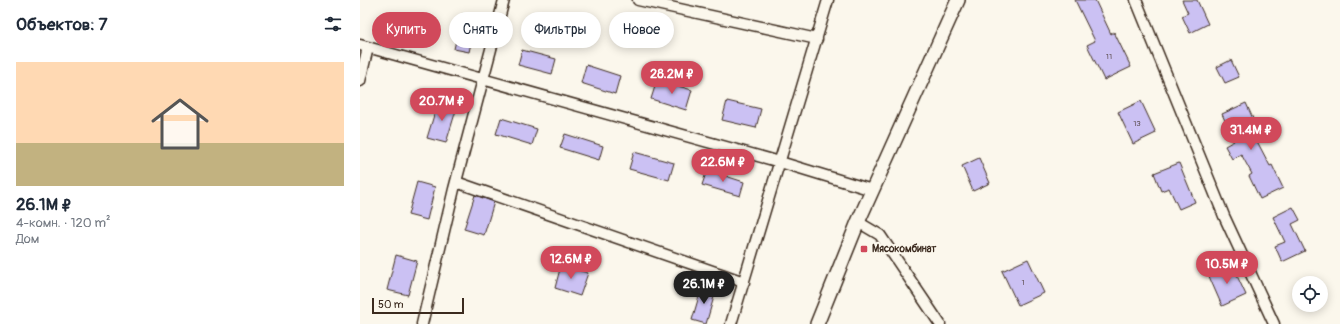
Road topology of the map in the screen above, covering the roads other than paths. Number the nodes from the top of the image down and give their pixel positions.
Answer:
1 (504, 0) edge
2 (638, 0) edge
3 (828, 0) edge
4 (958, 0) edge
5 (1136, 0) edge
6 (816, 39) junction
7 (364, 46) edge
8 (484, 79) junction
9 (360, 82) edge
10 (780, 162) junction
11 (456, 182) junction
12 (872, 190) junction
13 (858, 222) junction
14 (744, 282) junction
15 (422, 324) edge
16 (731, 324) edge
17 (817, 324) edge
18 (940, 324) edge
19 (1274, 324) edge

1 - 8 street
2 - 6 street
3 - 6 street
4 - 12 street
5 - 19 street
6 - 10 street
7 - 8 street
7 - 9 street
8 - 10 street
8 - 11 street
10 - 12 street
10 - 14 street
11 - 14 street
11 - 15 street
12 - 13 street
13 - 17 street
13 - 18 street
14 - 16 street

